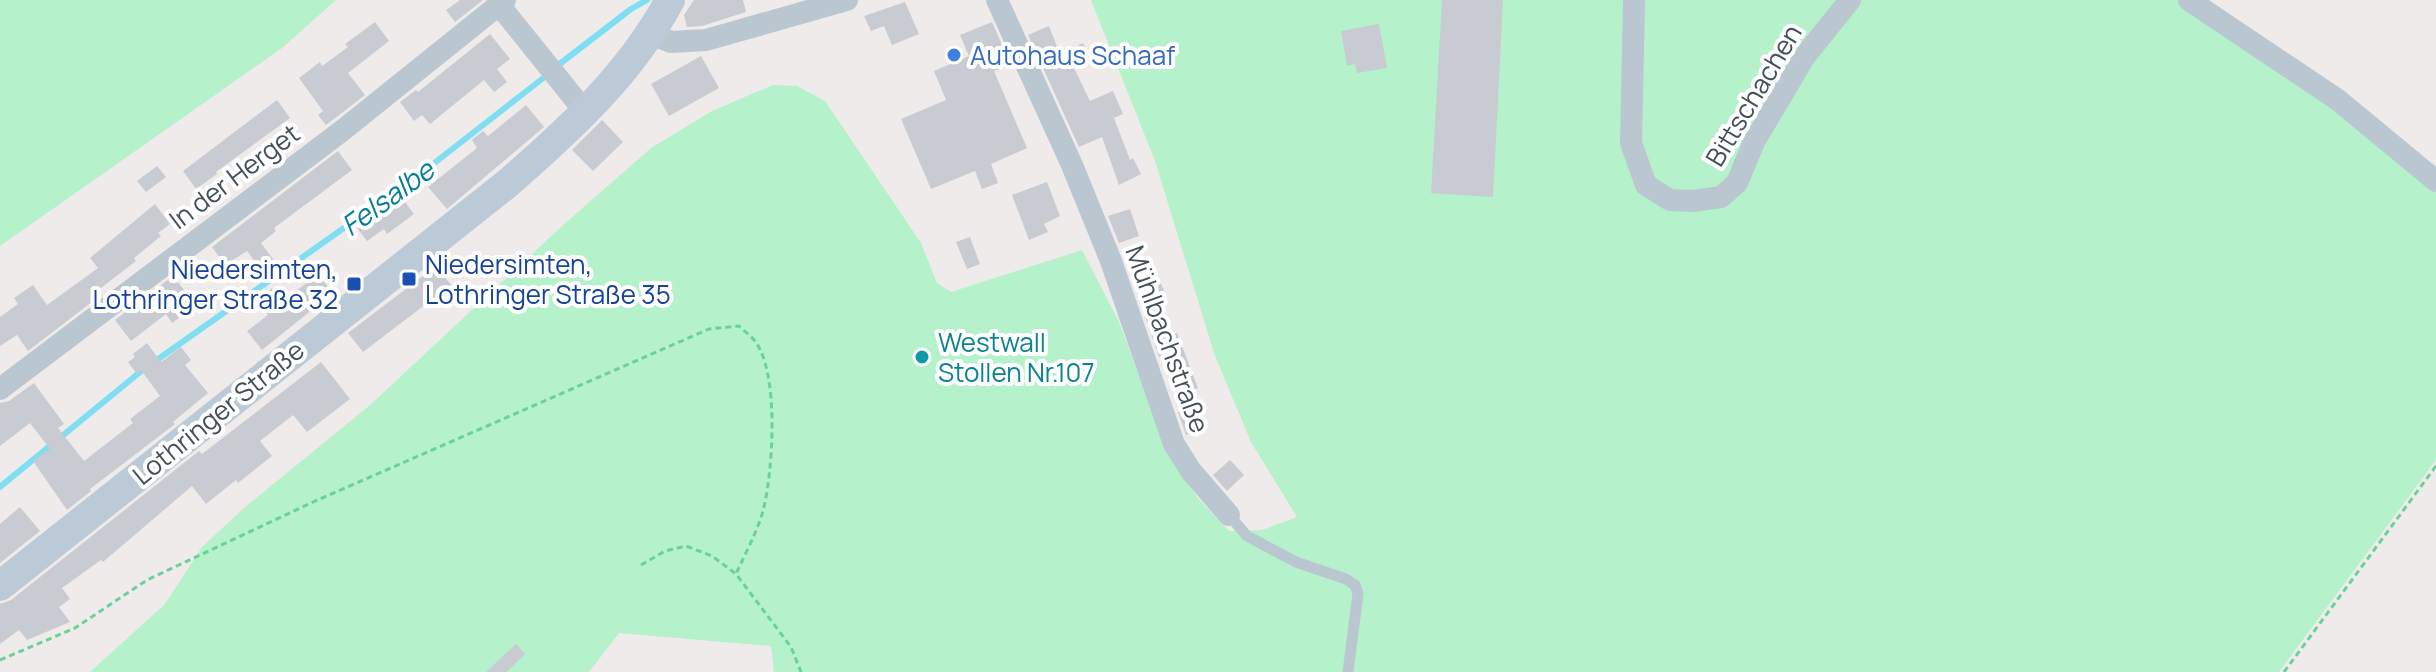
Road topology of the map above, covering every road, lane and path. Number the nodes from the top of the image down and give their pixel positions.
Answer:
1 (670, 0) edge
2 (847, 0) edge
3 (997, 0) edge
4 (1634, 0) edge
5 (1850, 0) edge
6 (2189, 0) edge
7 (502, 3) edge
8 (651, 34) junction
9 (586, 113) junction
10 (2436, 181) edge
11 (0, 389) edge
12 (2436, 466) edge
13 (1229, 515) joint
14 (641, 565) dead end
15 (736, 574) junction
16 (0, 586) edge
17 (0, 660) edge
18 (801, 672) edge
19 (1348, 672) edge
20 (2284, 672) edge

1 - 8 main road, Lothringer Straße
2 - 8 street
3 - 13 street, Mühlbachstraße
4 - 5 street, Bittschachen
6 - 10 street
7 - 9 street, In der Herget
7 - 11 street, In der Herget
8 - 9 main road, Lothringer Straße
9 - 16 main road, Lothringer Straße
12 - 20 path
13 - 19 lane, Mühlbachstraße
14 - 15 path
15 - 17 path
15 - 18 path

